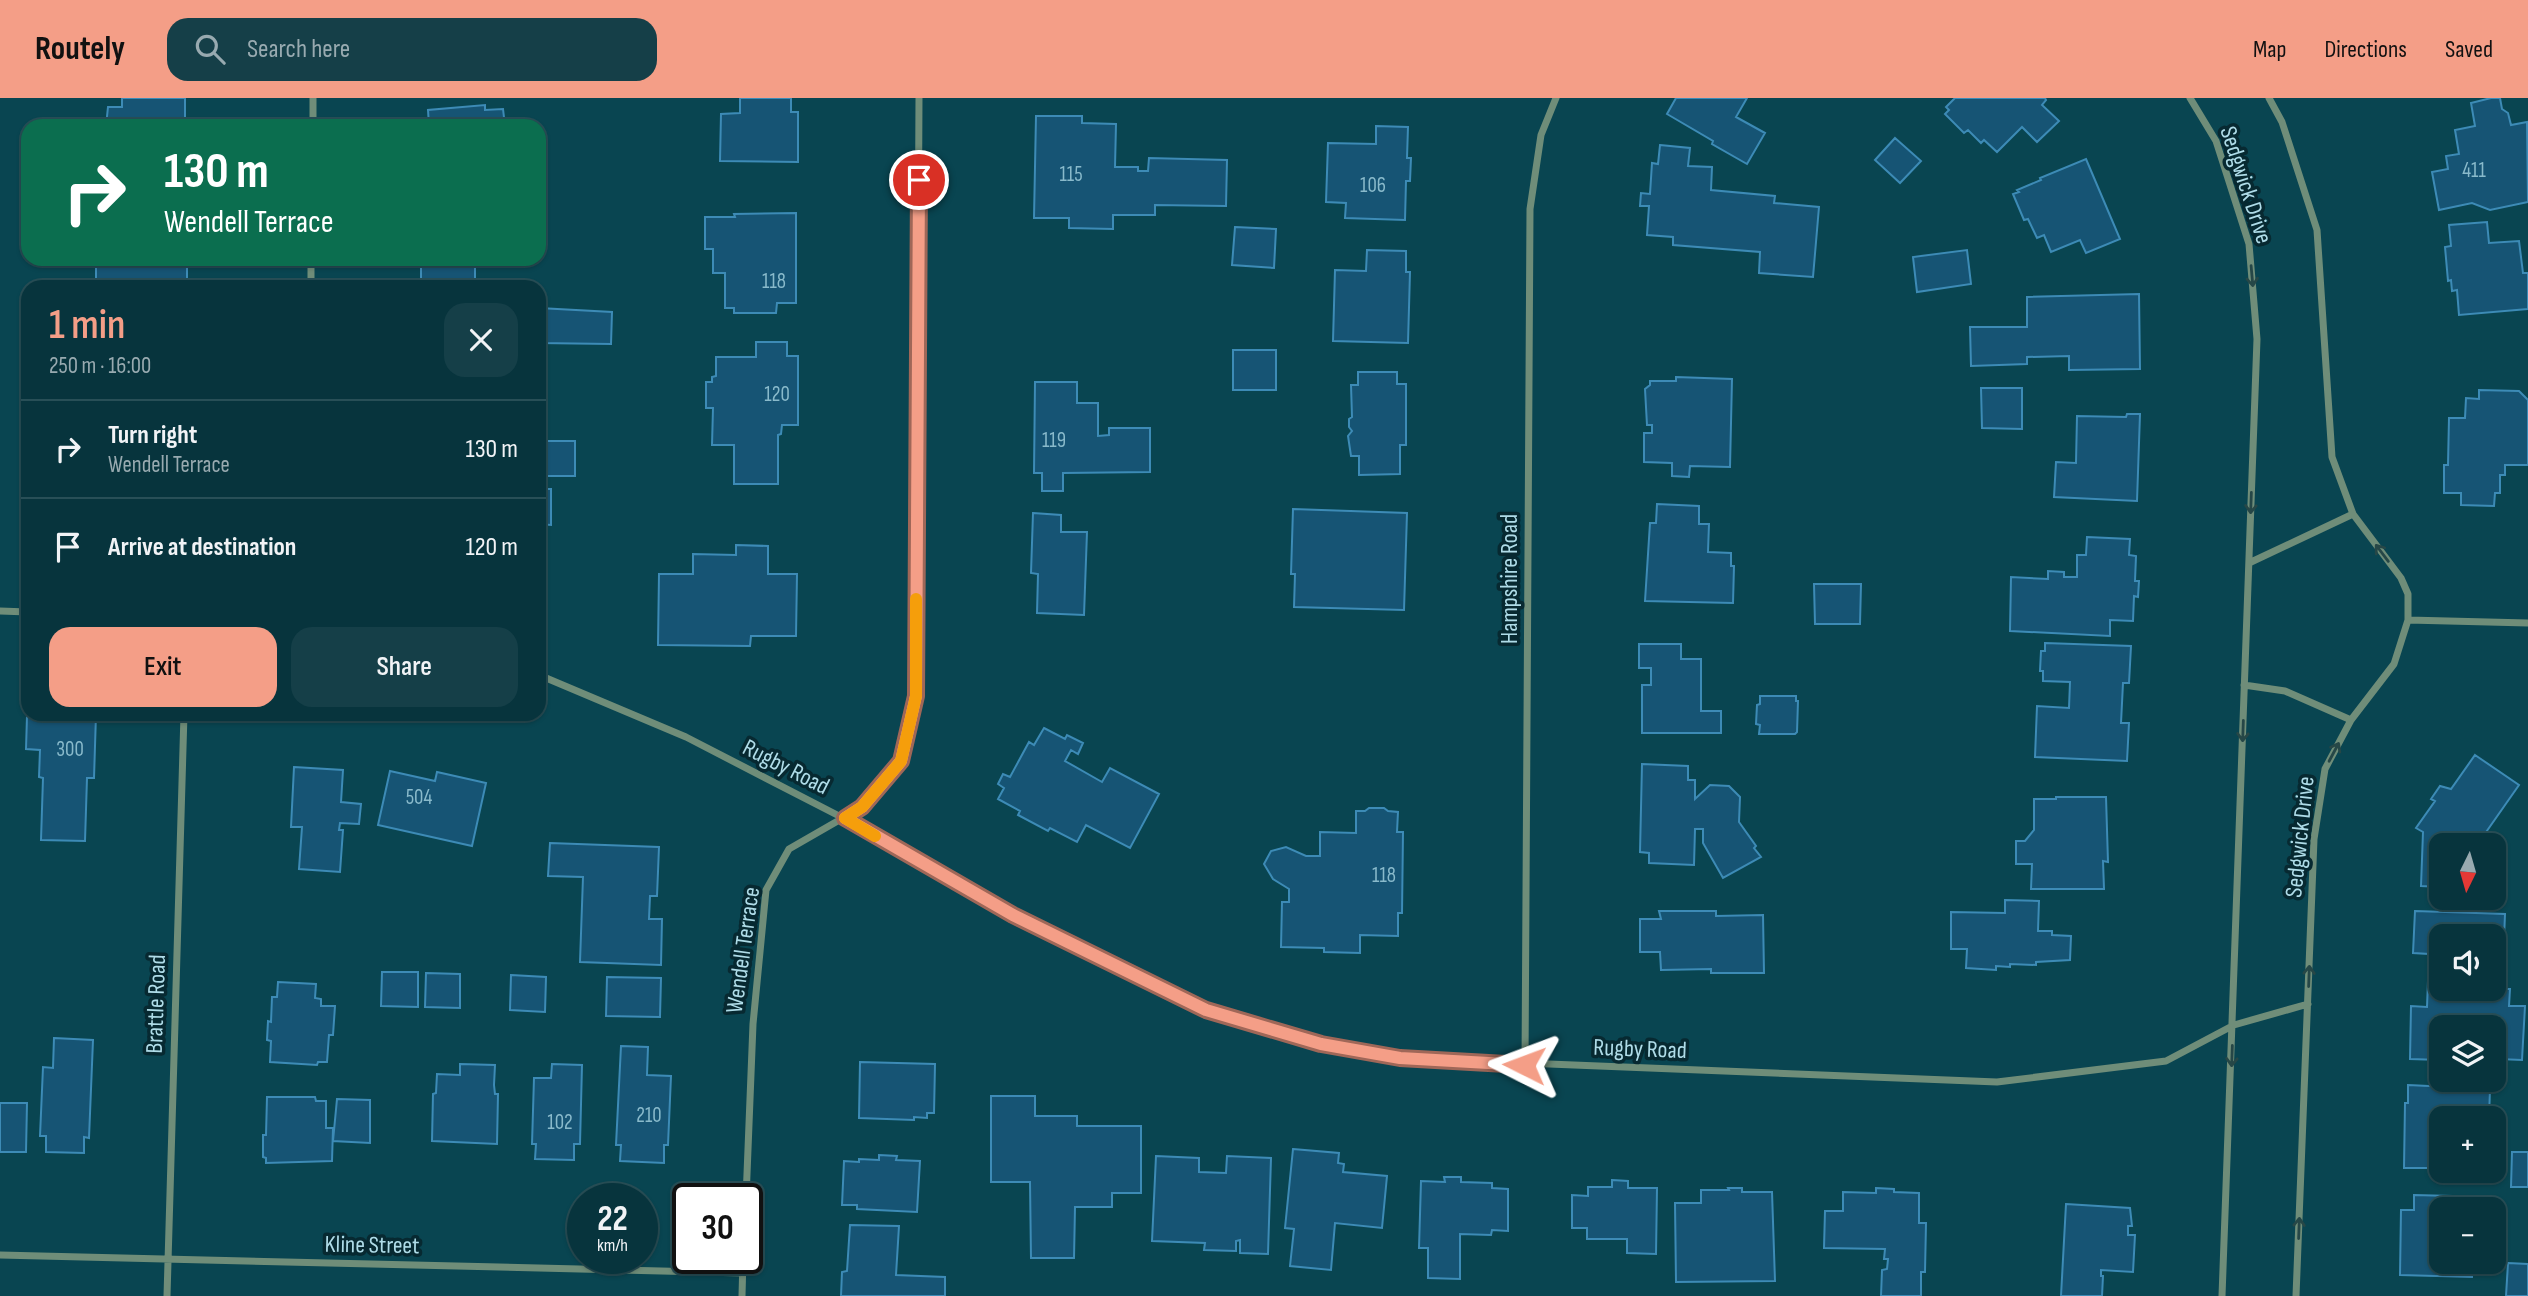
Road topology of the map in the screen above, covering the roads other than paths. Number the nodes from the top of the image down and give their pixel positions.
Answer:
1 (313, 98) edge
2 (919, 98) edge
3 (1556, 98) edge
4 (2190, 98) edge
5 (2269, 98) edge
6 (313, 119) edge
7 (2353, 514) junction
8 (2249, 563) junction
9 (0, 611) edge
10 (21, 612) edge
11 (2408, 620) junction
12 (2528, 623) edge
13 (546, 678) edge
14 (2244, 685) junction
15 (2351, 720) junction
16 (184, 721) edge
17 (845, 818) junction
18 (2308, 1004) junction
19 (2234, 1025) junction
20 (1524, 1065) junction
21 (747, 1183) edge
22 (0, 1255) edge
23 (168, 1259) junction
24 (672, 1271) edge
25 (743, 1274) edge
26 (167, 1296) edge
27 (742, 1296) edge
28 (2222, 1296) edge
29 (2296, 1296) edge

1 - 6 street
2 - 17 street, Wendell Terrace
3 - 20 street, Hampshire Road
4 -> 8 street, Sedgwick Drive
5 - 7 street, Sedgwick Drive
7 - 8 street
11 -> 7 street, Sedgwick Drive
8 - 14 street, Sedgwick Drive
9 - 10 street
11 - 12 street
11 - 15 street, Sedgwick Drive
13 - 17 street, Rugby Road
14 - 15 street
14 -> 19 street, Sedgwick Drive
18 -> 15 street, Sedgwick Drive
16 - 23 street, Brattle Road
17 - 20 street, Rugby Road
17 - 21 street, Wendell Terrace
18 - 19 street, Rugby Road
29 -> 18 street, Sedgwick Drive
19 - 20 street, Rugby Road
19 -> 28 street, Sedgwick Drive
22 - 23 street, Kline Street
23 - 24 street, Kline Street
23 - 26 street, Brattle Road
25 - 27 street

